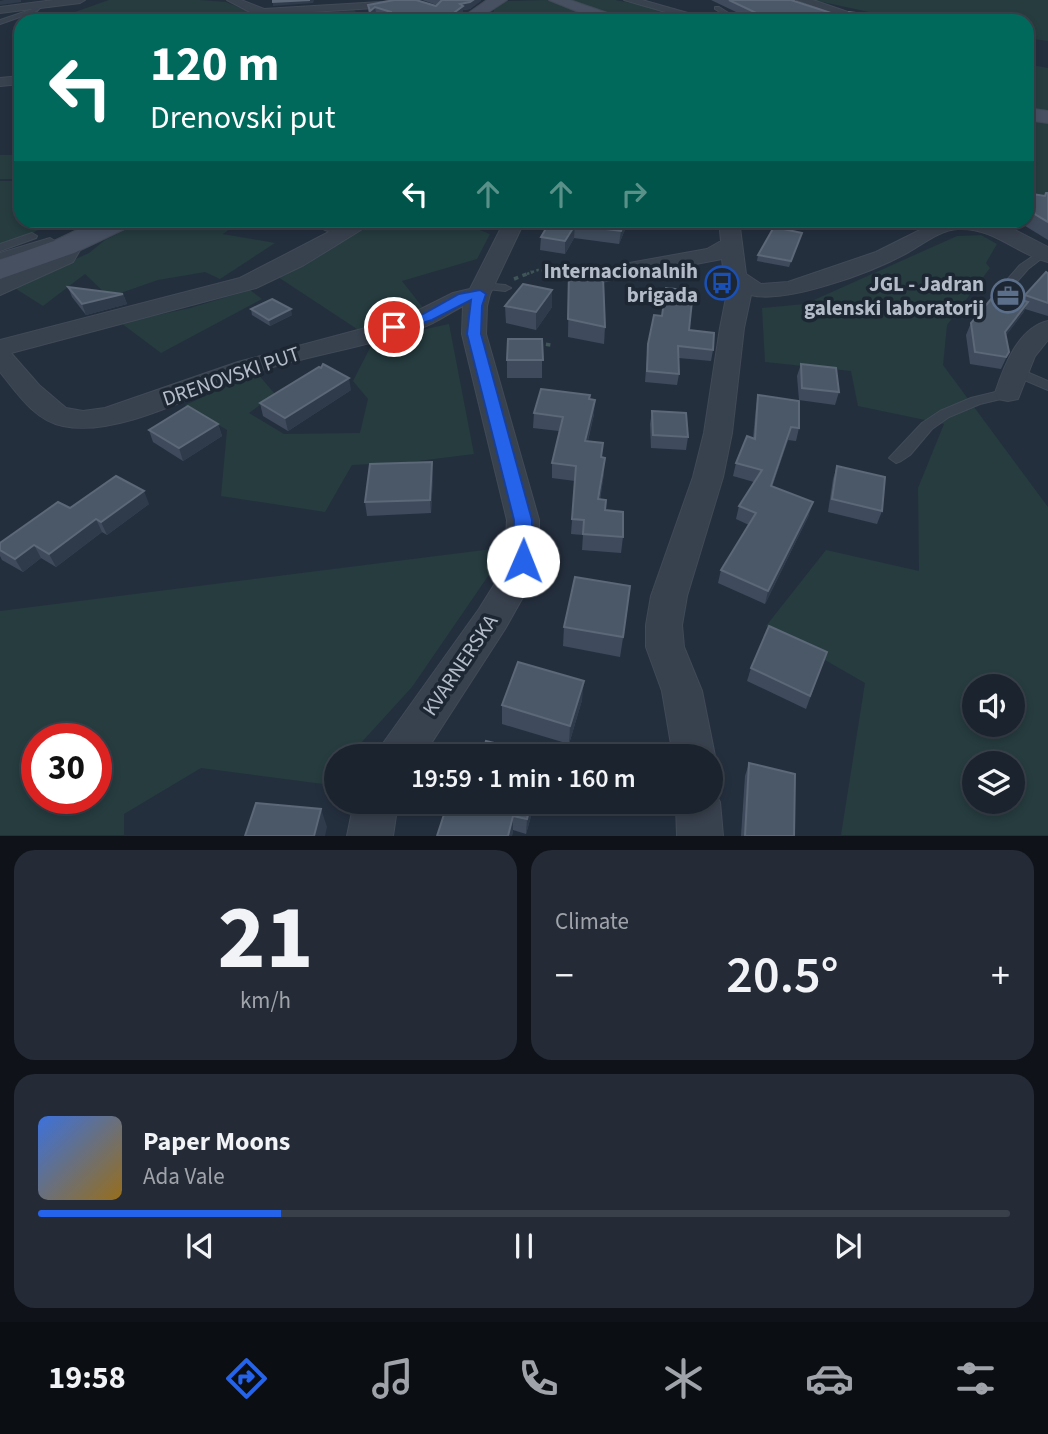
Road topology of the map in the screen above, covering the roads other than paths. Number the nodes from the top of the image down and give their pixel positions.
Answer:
1 (80, 0) edge
2 (497, 0) edge
3 (556, 0) edge
4 (629, 0) edge
5 (229, 1) edge
6 (411, 1) edge
7 (802, 4) edge
8 (39, 6) junction
9 (717, 8) dead end
10 (0, 10) edge
11 (24, 14) edge
12 (474, 14) edge
13 (596, 14) edge
14 (683, 14) edge
15 (727, 14) edge
16 (826, 14) edge
17 (841, 14) edge
18 (98, 228) edge
19 (328, 228) edge
20 (353, 228) edge
21 (512, 228) edge
22 (730, 228) edge
23 (937, 228) edge
24 (993, 228) edge
25 (343, 234) junction
26 (32, 236) dead end
27 (66, 239) junction
28 (733, 246) junction
29 (0, 248) edge
30 (1045, 255) edge
31 (0, 256) edge
32 (0, 270) edge
33 (596, 276) edge
34 (746, 285) junction
35 (0, 288) edge
36 (492, 289) junction
37 (997, 298) edge
38 (1048, 328) edge
39 (0, 348) edge
40 (0, 356) edge
41 (1011, 382) junction
42 (1048, 386) edge
43 (896, 458) dead end
44 (407, 744) edge
45 (692, 744) edge
46 (374, 814) edge
47 (699, 814) edge
48 (370, 835) edge
49 (700, 835) edge

1 - 8 street
2 - 12 main road
3 - 13 main road
4 - 14 street
5 - 6 street
7 - 16 lane
7 - 17 street
8 - 10 street
8 - 11 lane
9 - 15 lane
18 - 27 main road
19 - 25 lane
20 - 25 street
21 - 36 street, KVARNERSKA
22 - 28 street
23 - 34 street
24 - 30 street
25 - 39 street
26 - 29 lane
27 - 31 lane
27 - 32 main road
27 - 35 street
28 - 33 street
28 - 34 street
30 - 37 lane
34 - 45 street
36 - 40 street, DRENOVSKI PUT
36 - 44 street, KVARNERSKA
38 - 41 street
41 - 42 lane
41 - 43 lane
46 - 48 street
47 - 49 street

